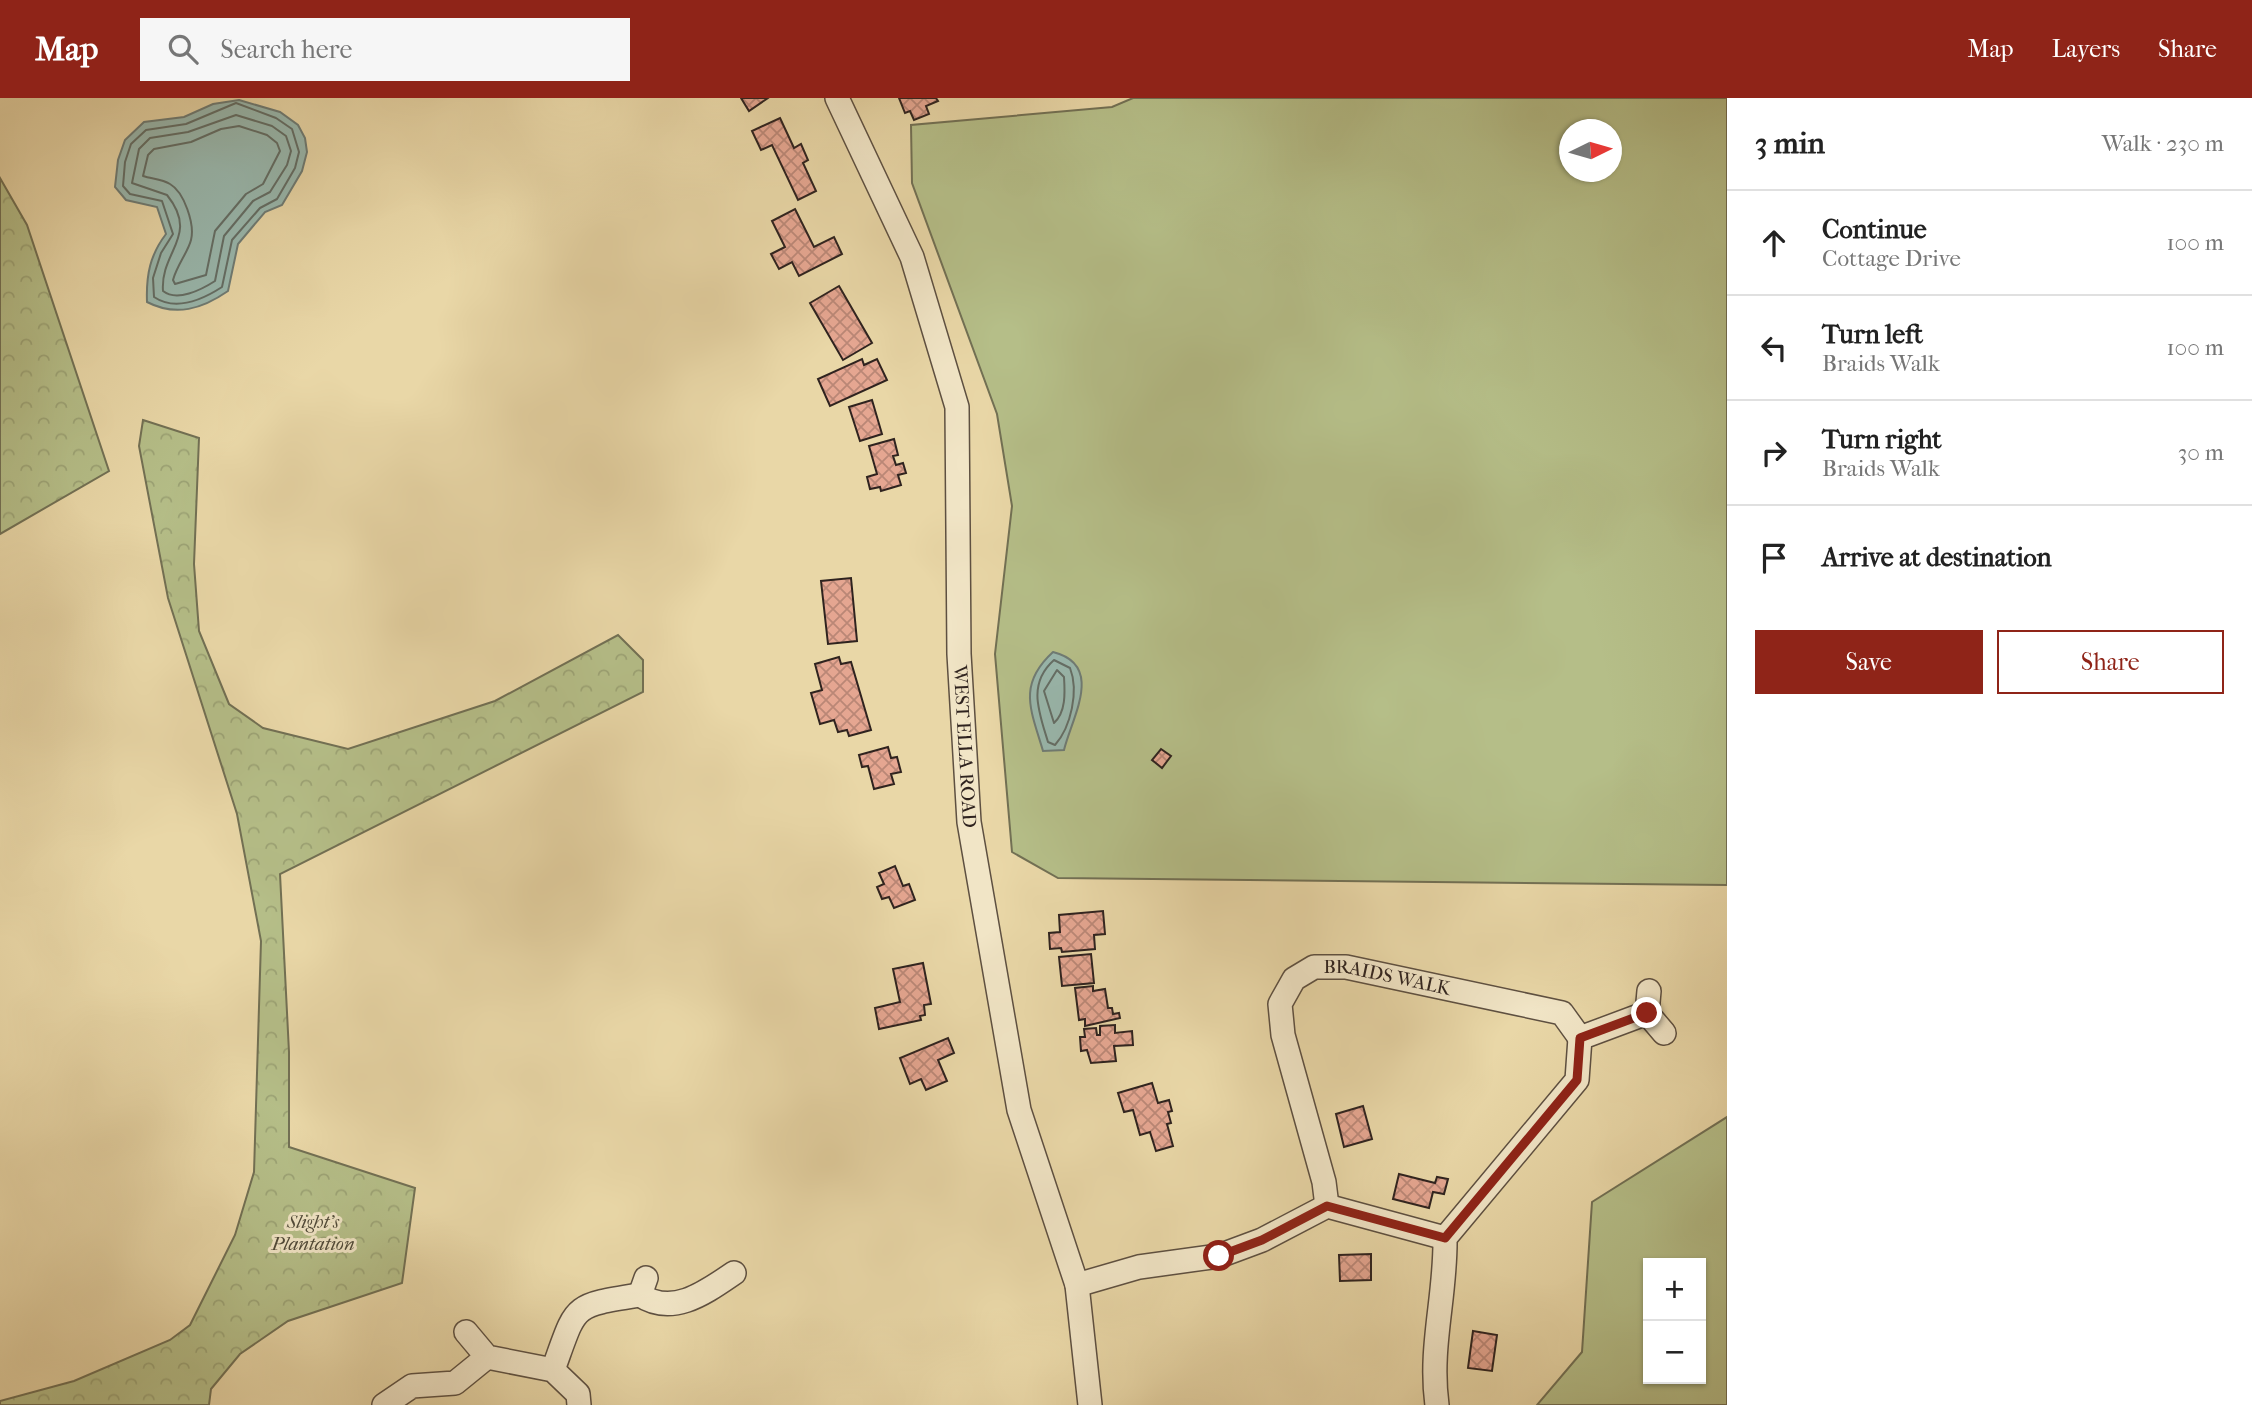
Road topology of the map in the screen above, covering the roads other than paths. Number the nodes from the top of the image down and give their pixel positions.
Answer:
1 (837, 98) edge
2 (1664, 1033) dead end
3 (1580, 1038) junction
4 (1327, 1206) junction
5 (1445, 1238) junction
6 (734, 1273) dead end
7 (1077, 1284) junction
8 (466, 1332) dead end
9 (487, 1357) junction
10 (553, 1370) junction
11 (384, 1405) edge
12 (579, 1405) edge
13 (1090, 1405) edge
14 (1437, 1405) edge

1 - 7 street, WEST ELLA ROAD
2 - 3 street
3 - 4 street, BRAIDS WALK
3 - 5 street
4 - 5 street
4 - 7 street
5 - 14 street
6 - 10 street
7 - 13 street, WEST ELLA ROAD
8 - 9 street
9 - 10 street
9 - 11 street
10 - 12 street

